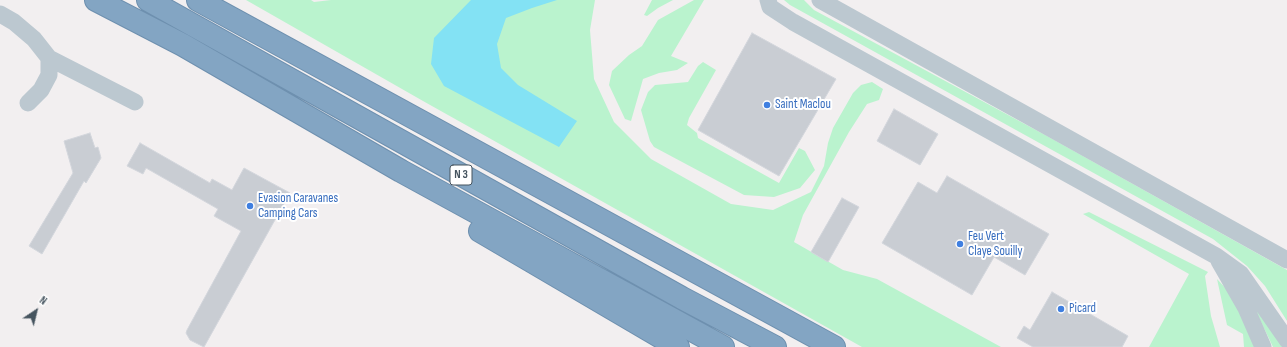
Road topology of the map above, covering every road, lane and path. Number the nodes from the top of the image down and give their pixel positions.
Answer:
1 (96, 0) edge
2 (148, 0) edge
3 (198, 0) edge
4 (768, 0) edge
5 (820, 0) edge
6 (0, 14) edge
7 (49, 58) junction
8 (135, 102) dead end
9 (28, 104) dead end
10 (402, 171) junction
11 (1216, 256) junction
12 (1287, 260) edge
13 (1287, 340) edge
14 (678, 347) edge
15 (723, 347) edge
16 (775, 347) edge
17 (834, 347) edge
18 (1263, 347) edge

1 - 10 highway, N 3
2 - 16 highway, N 3
3 - 17 highway
4 - 11 street
5 - 12 street
6 - 7 street
7 - 8 street
7 - 9 street
10 - 14 highway
10 - 15 highway, N 3
11 - 13 street
11 - 18 street

